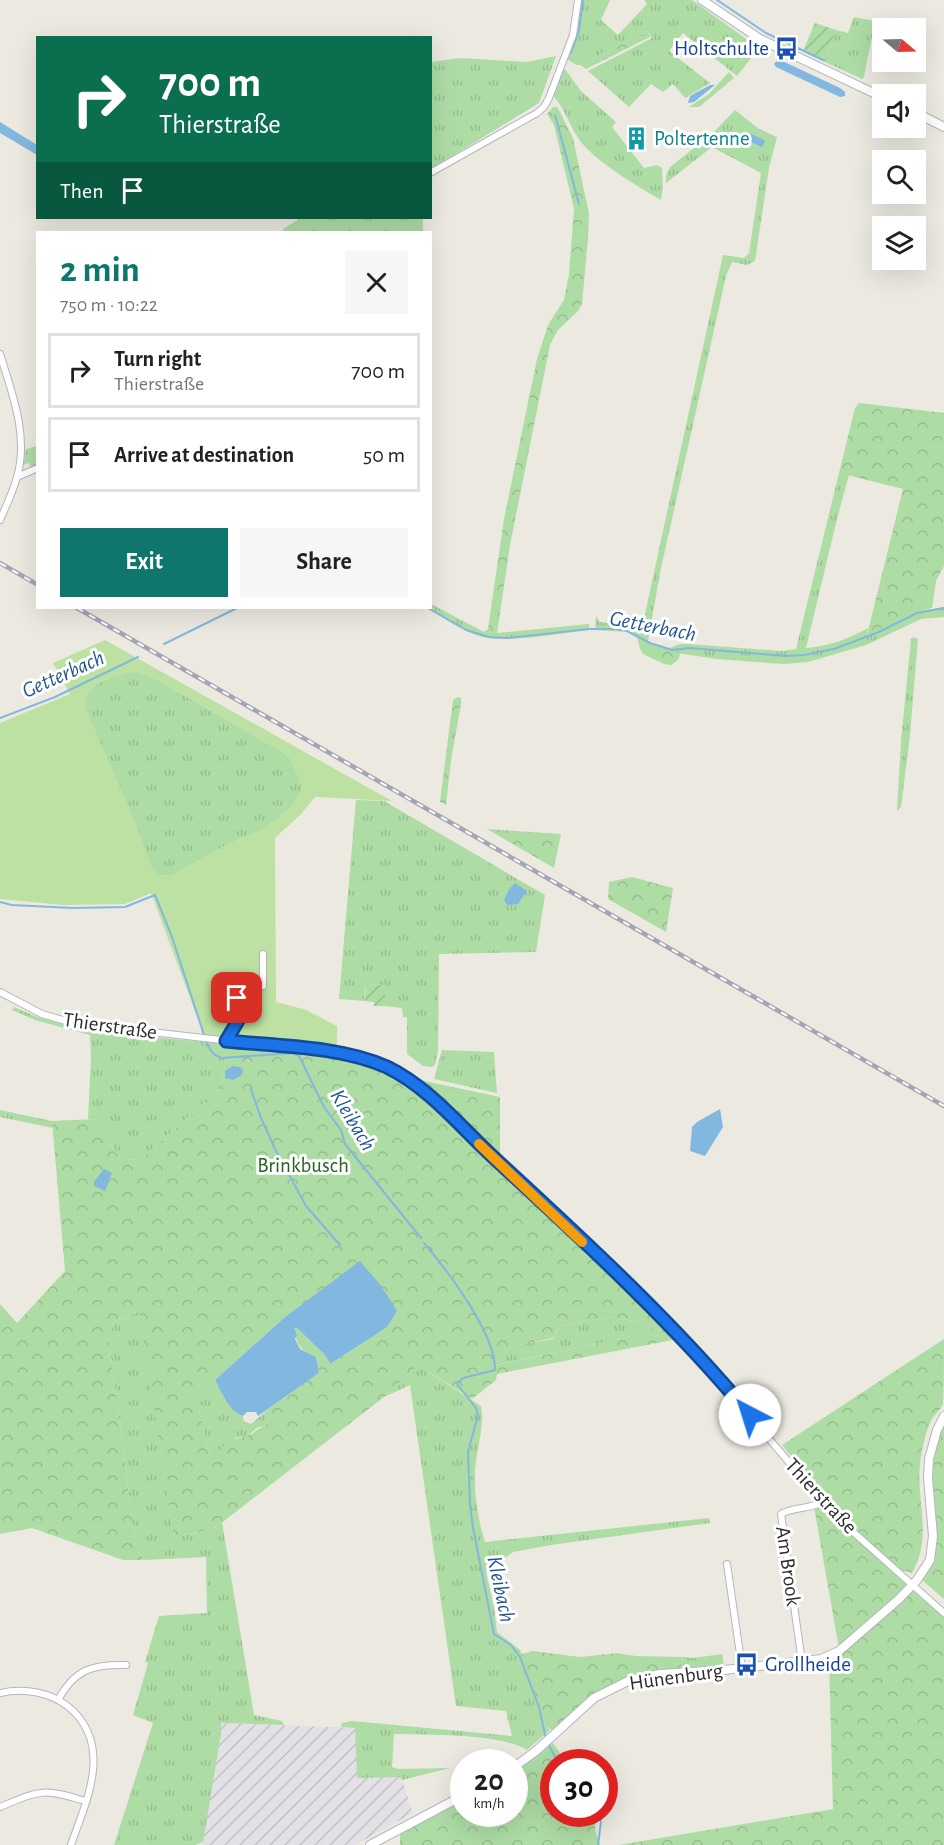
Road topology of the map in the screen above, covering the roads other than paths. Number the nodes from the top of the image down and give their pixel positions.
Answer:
1 (578, 0) edge
2 (702, 0) edge
3 (872, 92) edge
4 (926, 118) edge
5 (944, 127) edge
6 (432, 172) edge
7 (0, 354) edge
8 (36, 469) edge
9 (17, 477) junction
10 (0, 520) edge
11 (263, 954) dead end
12 (0, 993) edge
13 (226, 1041) junction
14 (944, 1416) edge
15 (823, 1502) junction
16 (727, 1564) dead end
17 (912, 1586) junction
18 (944, 1613) edge
19 (802, 1662) junction
20 (126, 1665) dead end
21 (742, 1668) junction
22 (0, 1693) edge
23 (58, 1700) junction
24 (528, 1755) edge
25 (85, 1801) junction
26 (450, 1802) edge
27 (0, 1807) edge
28 (71, 1845) edge
29 (370, 1845) edge

1 - 6 street
2 - 3 street
4 - 5 street
7 - 9 street
8 - 9 street
9 - 10 street
11 - 13 street
12 - 13 street, Thierstraße
13 - 15 street, Thierstraße
14 - 17 street, Hünenburg
15 - 17 street, Thierstraße
15 - 19 street, Am Brook
16 - 21 street
17 - 18 street, Thierstraße
17 - 19 street, Hünenburg
19 - 21 street, Hünenburg
20 - 23 street
21 - 24 street, Hünenburg
22 - 23 street
23 - 25 street
25 - 27 street
25 - 28 street
26 - 29 street

